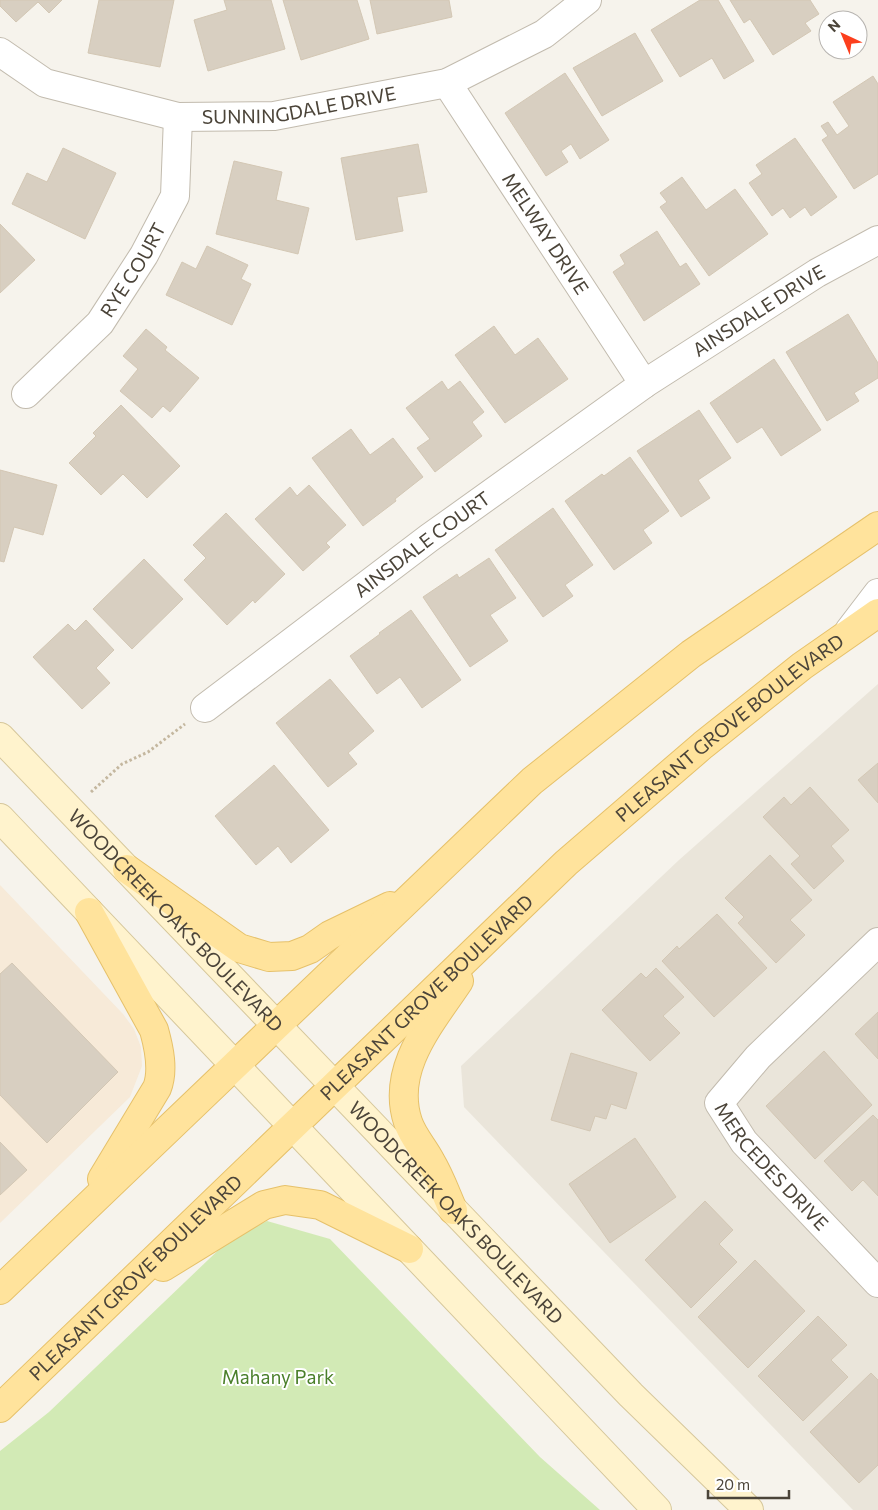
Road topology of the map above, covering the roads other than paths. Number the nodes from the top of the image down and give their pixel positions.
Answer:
1 (587, 0) edge
2 (0, 52) edge
3 (447, 83) junction
4 (178, 117) junction
5 (878, 240) edge
6 (644, 384) junction
7 (26, 394) dead end
8 (878, 526) edge
9 (878, 593) edge
10 (878, 613) edge
11 (848, 632) junction
12 (205, 708) road end
13 (0, 737) edge
14 (0, 818) edge
15 (127, 869) junction
16 (414, 894) junction
17 (89, 912) junction
18 (485, 941) junction
19 (878, 942) edge
20 (276, 1026) junction
21 (235, 1065) junction
22 (334, 1086) junction
23 (292, 1126) junction
24 (453, 1210) junction
25 (82, 1212) junction
26 (409, 1249) junction
27 (878, 1283) edge
28 (0, 1290) edge
29 (121, 1292) junction
30 (0, 1408) edge
31 (657, 1510) edge
32 (749, 1510) edge

1 - 3 street, SUNNINGDALE DRIVE
2 - 4 street, SUNNINGDALE DRIVE
3 - 4 street, SUNNINGDALE DRIVE
3 - 6 street, MELWAY DRIVE
4 - 7 street, RYE COURT
5 - 6 street, AINSDALE DRIVE
6 - 12 street, AINSDALE COURT
8 - 16 main road
9 - 11 street
10 - 11 main road, PLEASANT GROVE BOULEVARD
11 - 18 main road, PLEASANT GROVE BOULEVARD
13 - 15 main road, WOODCREEK OAKS BOULEVARD
14 - 17 main road
15 - 16 main road
15 - 20 main road, WOODCREEK OAKS BOULEVARD
16 - 20 main road
17 - 21 main road
17 - 25 main road
18 - 22 main road, PLEASANT GROVE BOULEVARD
18 - 24 main road
19 - 27 street, MERCEDES DRIVE
20 - 21 main road
20 - 22 main road, WOODCREEK OAKS BOULEVARD
21 - 23 main road
21 - 25 main road
22 - 23 main road, PLEASANT GROVE BOULEVARD
22 - 24 main road, WOODCREEK OAKS BOULEVARD
23 - 26 main road
23 - 29 main road, PLEASANT GROVE BOULEVARD
24 - 32 main road, WOODCREEK OAKS BOULEVARD
25 - 28 main road
26 - 29 main road
26 - 31 main road
29 - 30 main road, PLEASANT GROVE BOULEVARD

